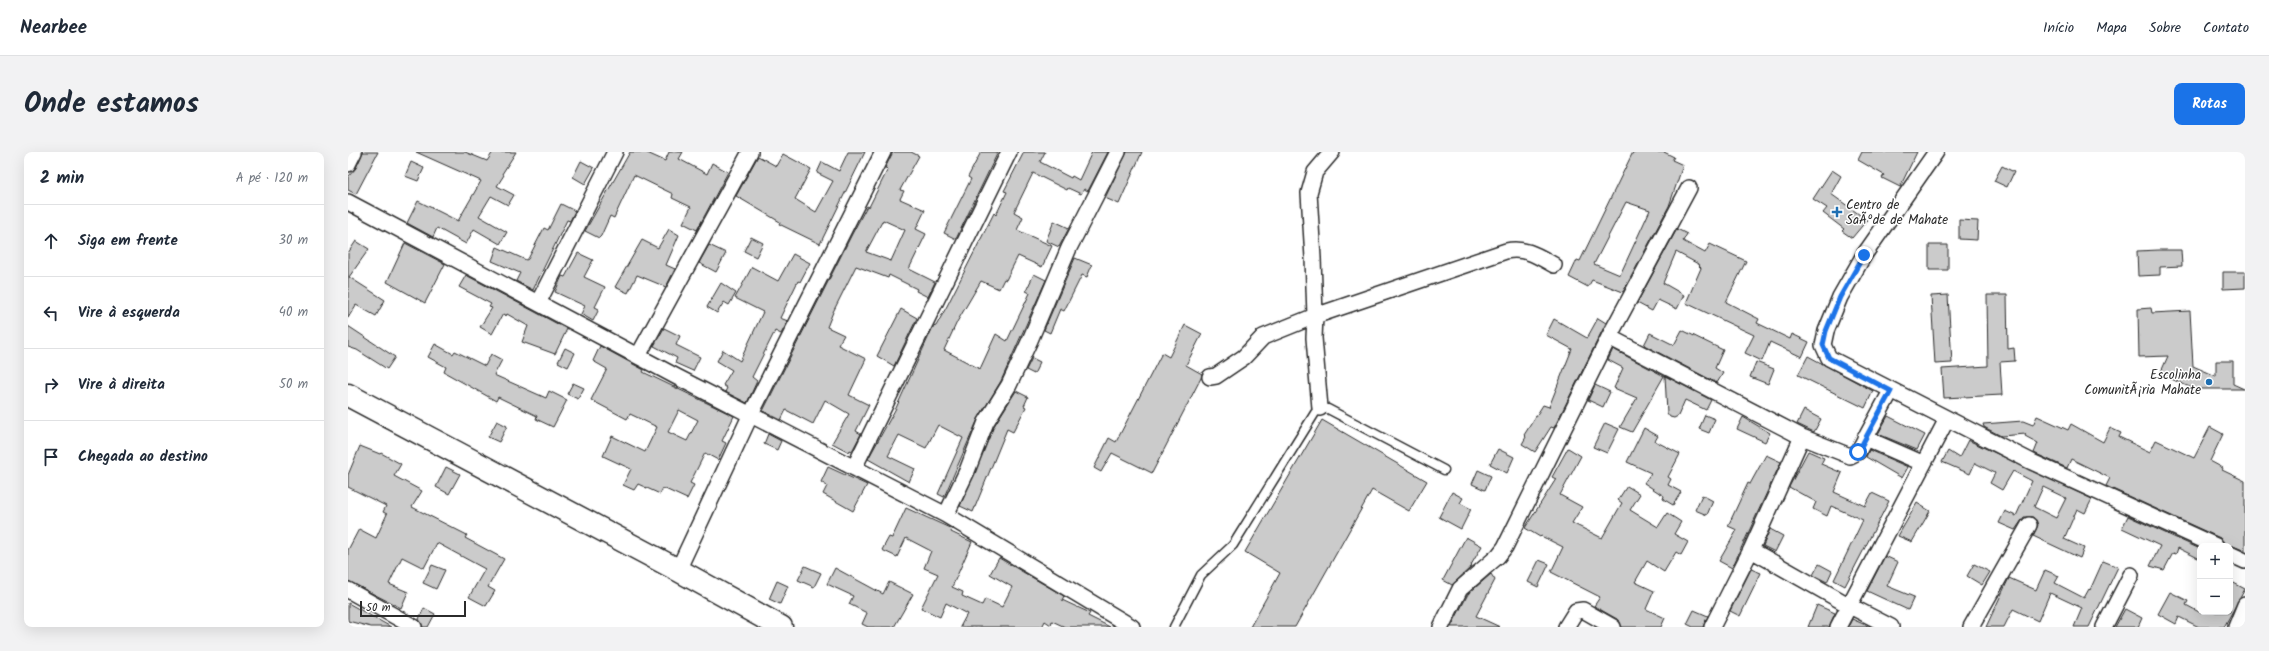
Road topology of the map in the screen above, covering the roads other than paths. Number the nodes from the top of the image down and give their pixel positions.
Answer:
1 (354, 152) edge
2 (614, 152) edge
3 (750, 152) edge
4 (883, 152) edge
5 (1009, 152) edge
6 (1118, 152) edge
7 (1332, 152) edge
8 (1936, 152) edge
9 (348, 164) edge
10 (1689, 188) dead end
11 (348, 202) edge
12 (1554, 266) dead end
13 (538, 303) junction
14 (1315, 316) junction
15 (1608, 337) junction
16 (638, 356) junction
17 (1210, 377) dead end
18 (1891, 391) junction
19 (348, 395) edge
20 (1320, 408) junction
21 (751, 414) junction
22 (1947, 419) junction
23 (1802, 437) junction
24 (1865, 438) junction
25 (1922, 463) junction
26 (854, 468) junction
27 (1444, 470) dead end
28 (946, 515) junction
29 (2029, 525) dead end
30 (2209, 543) edge
31 (1751, 550) junction
32 (2233, 556) edge
33 (2245, 562) edge
34 (678, 570) junction
35 (2131, 575) dead end
36 (348, 590) edge
37 (2245, 605) edge
38 (1850, 606) junction
39 (414, 627) edge
40 (780, 627) edge
41 (1132, 627) edge
42 (1174, 627) edge
43 (1440, 627) edge
44 (1566, 627) edge
45 (1613, 627) edge
46 (1712, 627) edge
47 (1838, 627) edge
48 (1891, 627) edge
49 (1970, 627) edge
50 (2104, 627) edge
51 (2236, 627) edge

1 - 9 street
2 - 13 street
3 - 16 street
4 - 21 street
5 - 26 street
6 - 28 street
7 - 14 street
8 - 18 street
10 - 15 street
11 - 13 street
12 - 14 street
13 - 16 street
14 - 17 street
14 - 20 street
15 - 23 street
15 - 43 street
16 - 21 street
18 - 22 street
18 - 24 street
19 - 34 highway
20 - 27 lane
20 - 42 lane
21 - 26 street
21 - 34 street
22 - 25 street
22 - 30 street
23 - 24 street
23 - 31 street
24 - 25 street
25 - 38 street
26 - 28 street
28 - 41 street
29 - 49 street
31 - 38 street
31 - 46 street
32 - 33 street
34 - 40 highway
35 - 50 street
36 - 39 street
37 - 51 street
38 - 47 street
38 - 48 street
44 - 45 street

